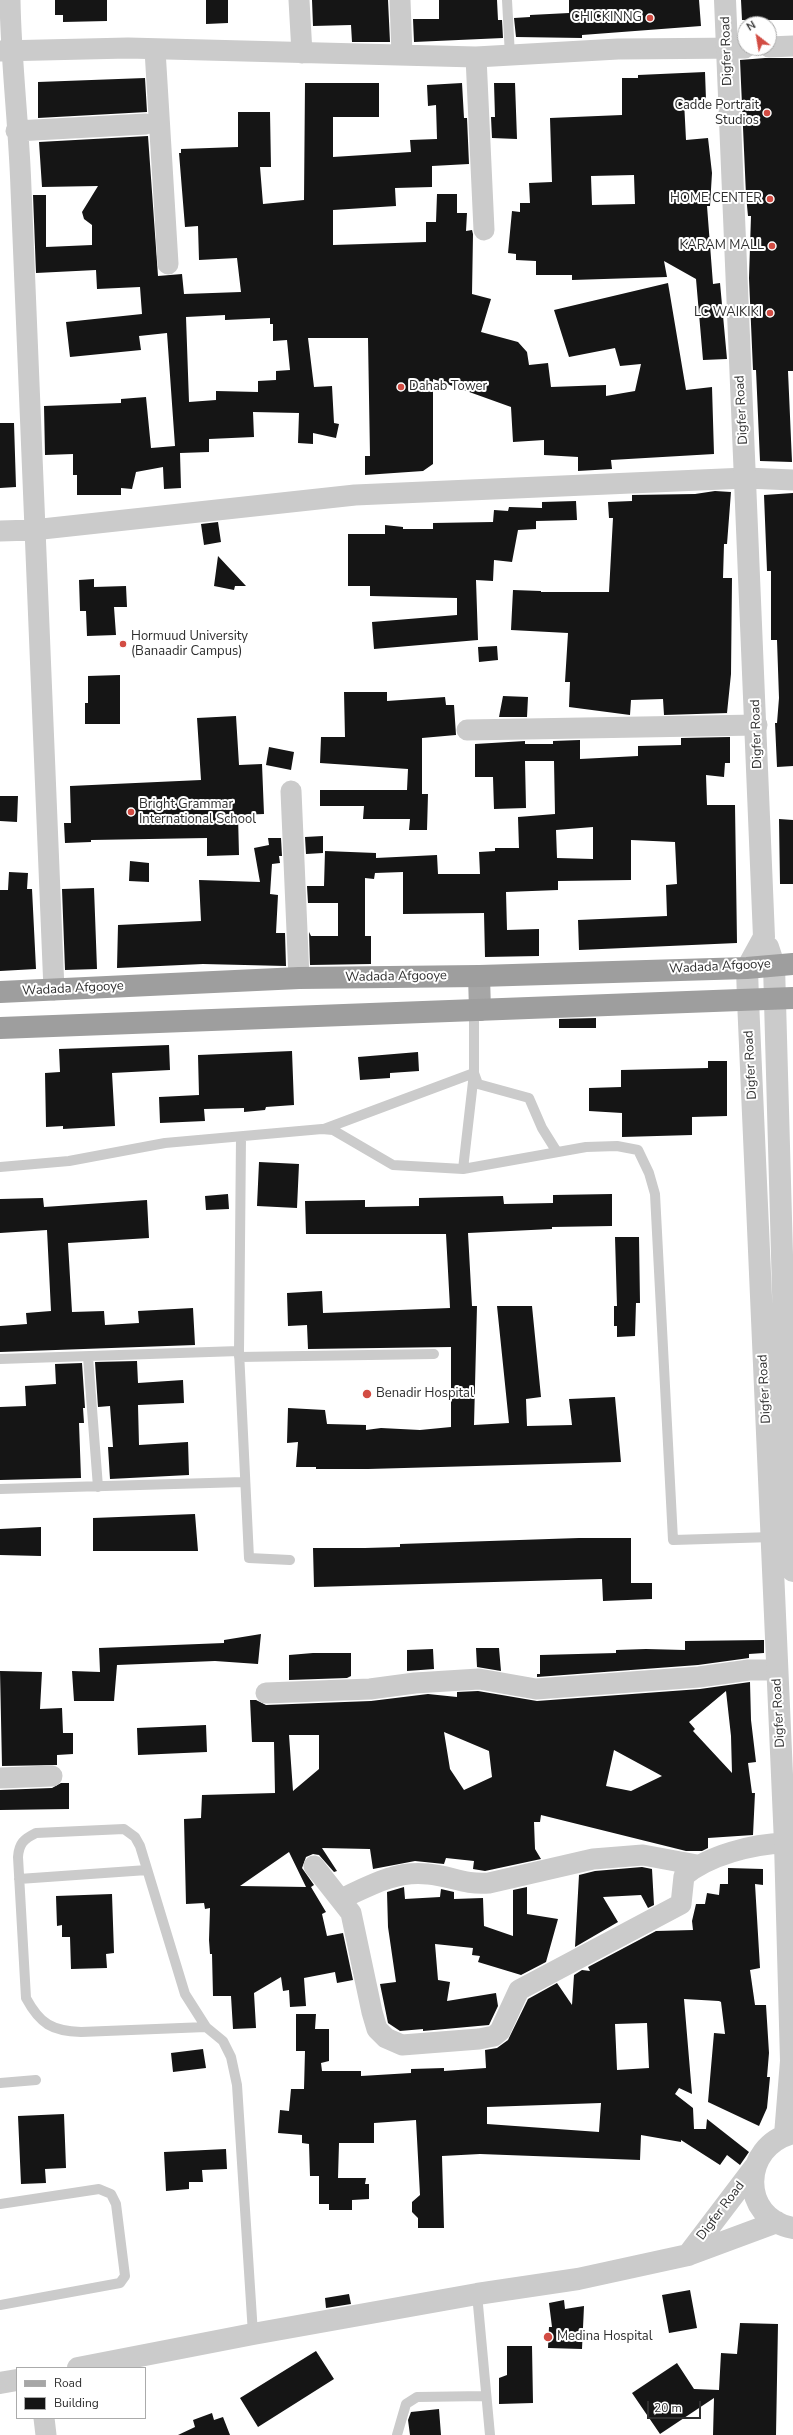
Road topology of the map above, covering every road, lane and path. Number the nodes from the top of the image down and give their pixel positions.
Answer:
1 (10, 0) edge
2 (299, 0) edge
3 (400, 0) edge
4 (507, 0) edge
5 (725, 0) edge
6 (793, 46) edge
7 (777, 47) edge
8 (736, 48) edge
9 (156, 50) junction
10 (6, 51) edge
11 (302, 53) junction
12 (402, 55) junction
13 (510, 56) junction
14 (476, 57) junction
15 (146, 124) dead end
16 (16, 131) junction
17 (484, 230) dead end
18 (168, 264) dead end
19 (746, 478) junction
20 (793, 480) edge
21 (33, 530) junction
22 (0, 531) edge
23 (757, 725) junction
24 (467, 730) dead end
25 (291, 791) dead end
26 (764, 937) junction
27 (783, 964) edge
28 (747, 968) junction
29 (479, 976) junction
30 (300, 978) junction
31 (54, 990) junction
32 (0, 992) edge
33 (784, 998) edge
34 (748, 1000) junction
35 (477, 1010) junction
36 (0, 1028) edge
37 (474, 1073) junction
38 (322, 1129) junction
39 (241, 1137) junction
40 (557, 1152) junction
41 (0, 1167) edge
42 (463, 1169) junction
43 (239, 1354) junction
44 (434, 1354) dead end
45 (88, 1357) junction
46 (0, 1359) edge
47 (790, 1477) edge
48 (244, 1482) junction
49 (98, 1487) junction
50 (0, 1489) edge
51 (781, 1536) junction
52 (290, 1560) dead end
53 (793, 1571) edge
54 (777, 1670) junction
55 (266, 1694) dead end
56 (52, 1776) dead end
57 (0, 1778) edge
58 (785, 1843) junction
59 (697, 1865) junction
60 (314, 1866) dead end
61 (147, 1870) junction
62 (19, 1879) junction
63 (340, 1899) junction
64 (206, 2027) junction
65 (36, 2080) dead end
66 (0, 2083) edge
67 (789, 2134) edge
68 (754, 2168) junction
69 (0, 2204) edge
70 (785, 2225) edge
71 (688, 2255) junction
72 (477, 2294) junction
73 (0, 2304) edge
74 (253, 2334) junction
75 (83, 2367) edge
76 (16, 2380) edge
77 (0, 2383) edge
78 (486, 2396) junction
79 (44, 2419) edge
80 (46, 2435) edge
81 (397, 2435) edge
82 (490, 2435) edge

1 - 10 street
2 - 11 street
3 - 12 street
4 - 13 lane
5 - 8 street, Digfer Road
6 - 7 street
8 - 13 street
8 - 19 street, Digfer Road
9 - 10 street
9 - 11 street
9 - 18 street
10 - 16 street
11 - 12 street
12 - 14 street
13 - 14 street
14 - 17 street
15 - 16 street
16 - 21 street
19 - 20 street
19 - 21 street
19 - 23 street, Digfer Road
21 - 22 street
21 - 31 street
23 - 24 street
23 - 26 street, Digfer Road
25 - 30 street
26 - 27 street, Digfer Road
26 - 28 street
27 - 28 highway, Wadada Afgooye
27 - 33 street, Digfer Road
28 - 29 highway, Wadada Afgooye
28 - 34 street, Digfer Road
29 - 30 highway, Wadada Afgooye
29 - 35 main road
30 - 31 highway, Wadada Afgooye
31 - 32 highway, Wadada Afgooye
33 - 34 highway
33 - 47 street, Digfer Road
34 - 35 highway
34 - 51 street, Digfer Road
35 - 36 highway
35 - 37 lane
37 - 38 lane
37 - 40 lane
37 - 42 lane
38 - 39 lane
38 - 42 lane
39 - 41 lane
39 - 43 lane
40 - 42 lane
40 - 51 lane
43 - 44 lane
43 - 45 lane
43 - 48 lane
45 - 46 lane
45 - 49 lane
47 - 51 street, Digfer Road
48 - 49 lane
48 - 52 lane
49 - 50 lane
51 - 53 street, Digfer Road
51 - 54 street, Digfer Road
54 - 55 street
54 - 58 street, Digfer Road
56 - 57 street
58 - 59 street
58 - 67 street, Digfer Road
59 - 63 street
59 - 63 street
60 - 63 street
61 - 62 lane
61 - 62 lane
61 - 64 lane
62 - 64 lane
64 - 74 lane
65 - 66 lane
67 - 68 street, Digfer Road
68 - 70 street
68 - 71 street, Digfer Road
69 - 73 lane
70 - 71 street
71 - 72 street
72 - 74 street
72 - 78 lane
74 - 75 street
76 - 77 street
78 - 81 lane
78 - 82 lane
79 - 80 street

